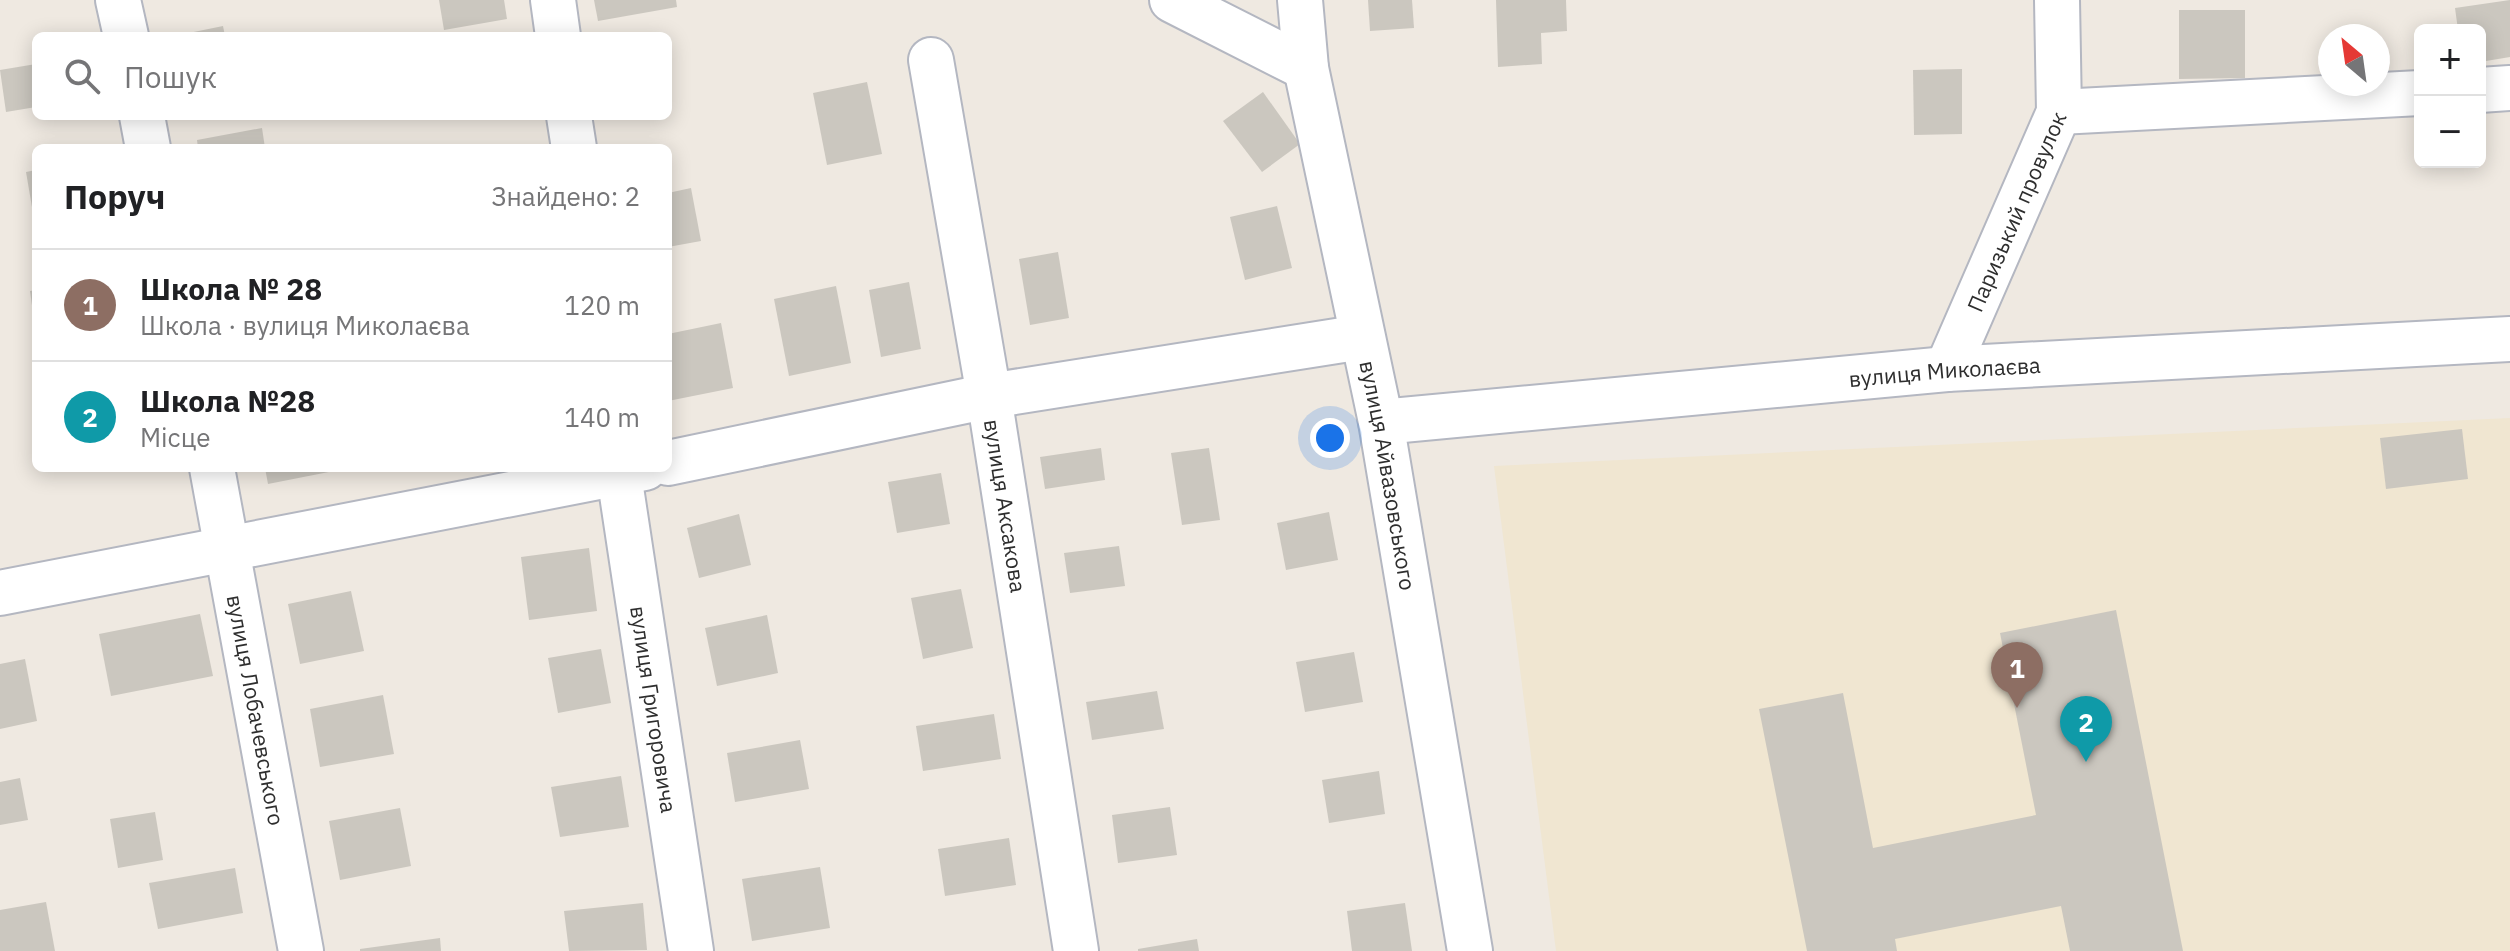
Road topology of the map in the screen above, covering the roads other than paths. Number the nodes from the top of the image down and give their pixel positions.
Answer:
1 (118, 0) edge
2 (553, 0) edge
3 (1172, 0) edge
4 (1300, 0) edge
5 (2057, 0) edge
6 (125, 32) edge
7 (557, 32) edge
8 (931, 60) dead end
9 (1306, 68) junction
10 (2510, 88) edge
11 (2486, 90) edge
12 (2414, 93) edge
13 (2059, 112) junction
14 (143, 120) edge
15 (570, 120) edge
16 (147, 144) edge
17 (573, 144) edge
18 (1362, 337) junction
19 (2510, 339) edge
20 (1947, 369) junction
21 (989, 396) junction
22 (1381, 422) junction
23 (672, 462) edge
24 (213, 472) edge
25 (617, 472) edge
26 (627, 472) edge
27 (229, 550) junction
28 (0, 593) edge
29 (301, 951) edge
30 (691, 951) edge
31 (1076, 951) edge
32 (1470, 951) edge

1 - 6 street
2 - 7 street
3 - 9 street
4 - 9 street, вулиця Айвазовського
5 - 13 street, Паризький провулок
8 - 21 street, вулиця Аксакова
9 - 18 street, вулиця Айвазовського
10 - 11 street
12 - 13 street
13 - 20 street, Паризький провулок
14 - 16 street
15 - 17 street
18 - 21 street
18 - 22 street, вулиця Айвазовського
19 - 20 street, вулиця Миколаєва
20 - 22 street, вулиця Миколаєва
21 - 23 street
21 - 31 street, вулиця Аксакова
22 - 32 street, вулиця Айвазовського
24 - 27 street, вулиця Лобачевського
25 - 27 street
26 - 30 street, вулиця Григоровича
27 - 28 street
27 - 29 street, вулиця Лобачевського

